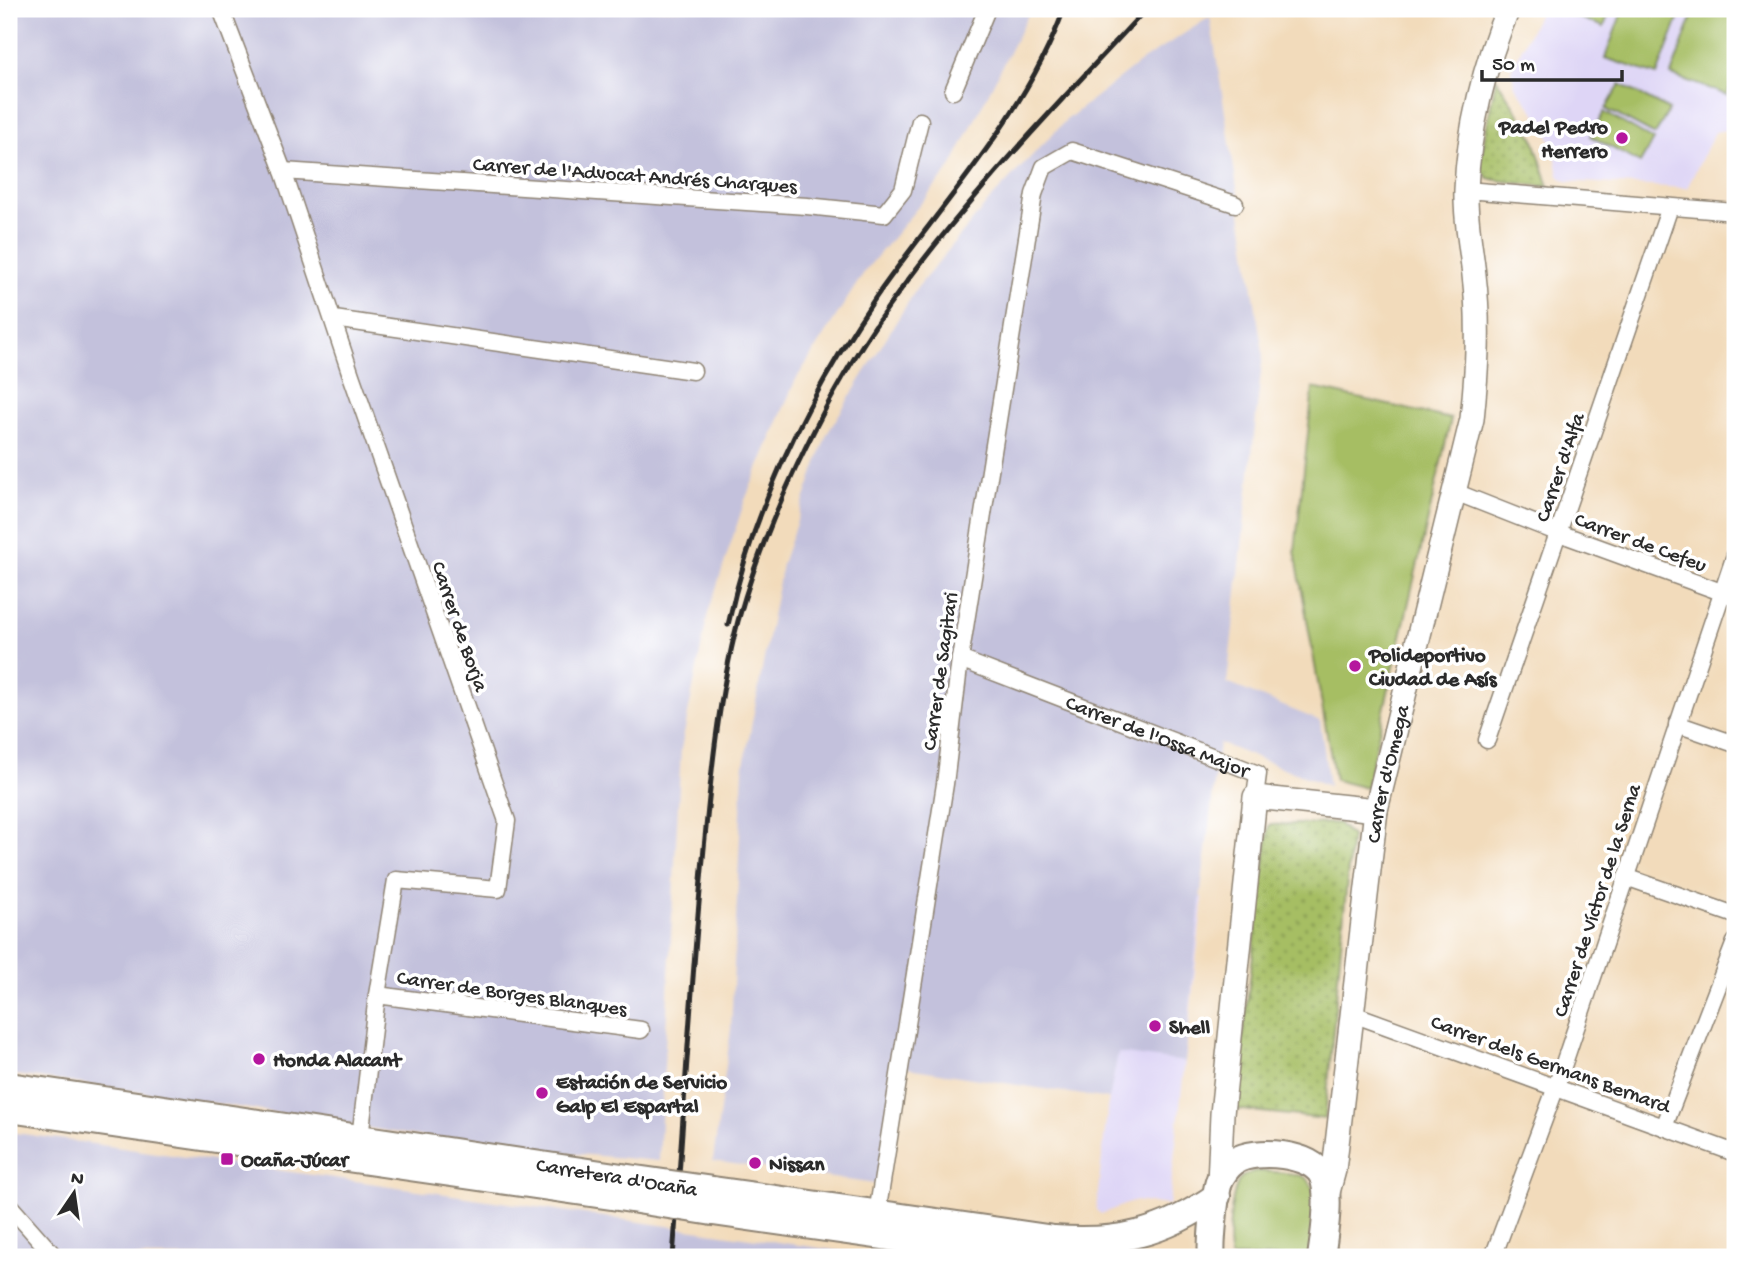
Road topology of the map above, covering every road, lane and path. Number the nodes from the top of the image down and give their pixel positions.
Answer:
1 (221, 9) edge
2 (987, 9) edge
3 (1508, 9) edge
4 (953, 91) dead end
5 (920, 121) dead end
6 (283, 171) junction
7 (1466, 190) junction
8 (1235, 204) dead end
9 (1670, 207) junction
10 (1735, 212) edge
11 (334, 319) junction
12 (693, 371) dead end
13 (1455, 492) junction
14 (1559, 533) junction
15 (1735, 555) edge
16 (1729, 595) edge
17 (960, 659) junction
18 (1677, 724) junction
19 (1487, 740) dead end
20 (1735, 744) edge
21 (1255, 797) junction
22 (1376, 810) junction
23 (1626, 877) junction
24 (1735, 915) edge
25 (1735, 943) edge
26 (377, 995) junction
27 (1353, 1014) junction
28 (641, 1030) dead end
29 (9, 1086) edge
30 (1556, 1087) junction
31 (9, 1109) edge
32 (1664, 1127) junction
33 (360, 1138) junction
34 (1735, 1153) edge
35 (377, 1163) junction
36 (620, 1187) junction
37 (1218, 1189) junction
38 (1327, 1196) junction
39 (713, 1201) junction
40 (9, 1205) edge
41 (877, 1214) junction
42 (1322, 1256) edge
43 (55, 1257) edge
44 (1032, 1257) edge
45 (1212, 1257) edge
46 (1493, 1257) edge

1 - 6 street, Carrer de Borja
2 - 4 street
3 - 7 street, Carrer d'Omega
5 - 6 street, Carrer de l'Advocat Andrés Charques
6 - 11 street, Carrer de Borja
7 - 9 street
7 - 13 street, Carrer d'Omega
8 - 17 street, Carrer de Sagitari
9 - 10 street
9 - 14 street, Carrer d'Alfa
11 - 12 street
11 - 26 street, Carrer de Borja
13 - 14 street, Carrer de Cefeu
13 - 22 street, Carrer d'Omega
14 - 16 street, Carrer de Cefeu
14 - 19 street, Carrer d'Alfa
15 - 16 street, Carrer de Víctor de la Serna
16 - 18 street, Carrer de Víctor de la Serna
17 - 21 street, Carrer de l'Ossa Major
17 - 41 street, Carrer de Sagitari
18 - 20 street
18 - 23 street, Carrer de Víctor de la Serna
21 - 22 street, Carrer de l'Ossa Major
21 - 37 street
22 - 27 street, Carrer d'Omega
23 - 24 street
23 - 30 street, Carrer de Víctor de la Serna
25 - 32 street
26 - 28 street, Carrer de Borges Blanques
26 - 33 street, Carrer de Borja
27 - 30 street, Carrer dels Germans Bernard
27 - 38 street, Carrer d'Omega
29 - 33 main road, Carretera d'Ocaña
30 - 32 street, Carrer dels Germans Bernard
30 - 46 street, Carrer de Víctor de la Serna
31 - 35 main road, Carretera d'Ocaña
32 - 34 street, Carrer dels Germans Bernard
33 - 35 street
33 - 36 main road, Carretera d'Ocaña
35 - 36 main road, Carretera d'Ocaña
36 - 39 main road, Carretera d'Ocaña, bridge
37 - 38 main road, Carrer d'Omega
37 - 41 main road, Carretera d'Ocaña
37 - 45 main road
38 - 42 main road, Carrer d'Omega
39 - 41 main road, Carretera d'Ocaña
39 - 44 main road, Carretera d'Ocaña
40 - 43 street

